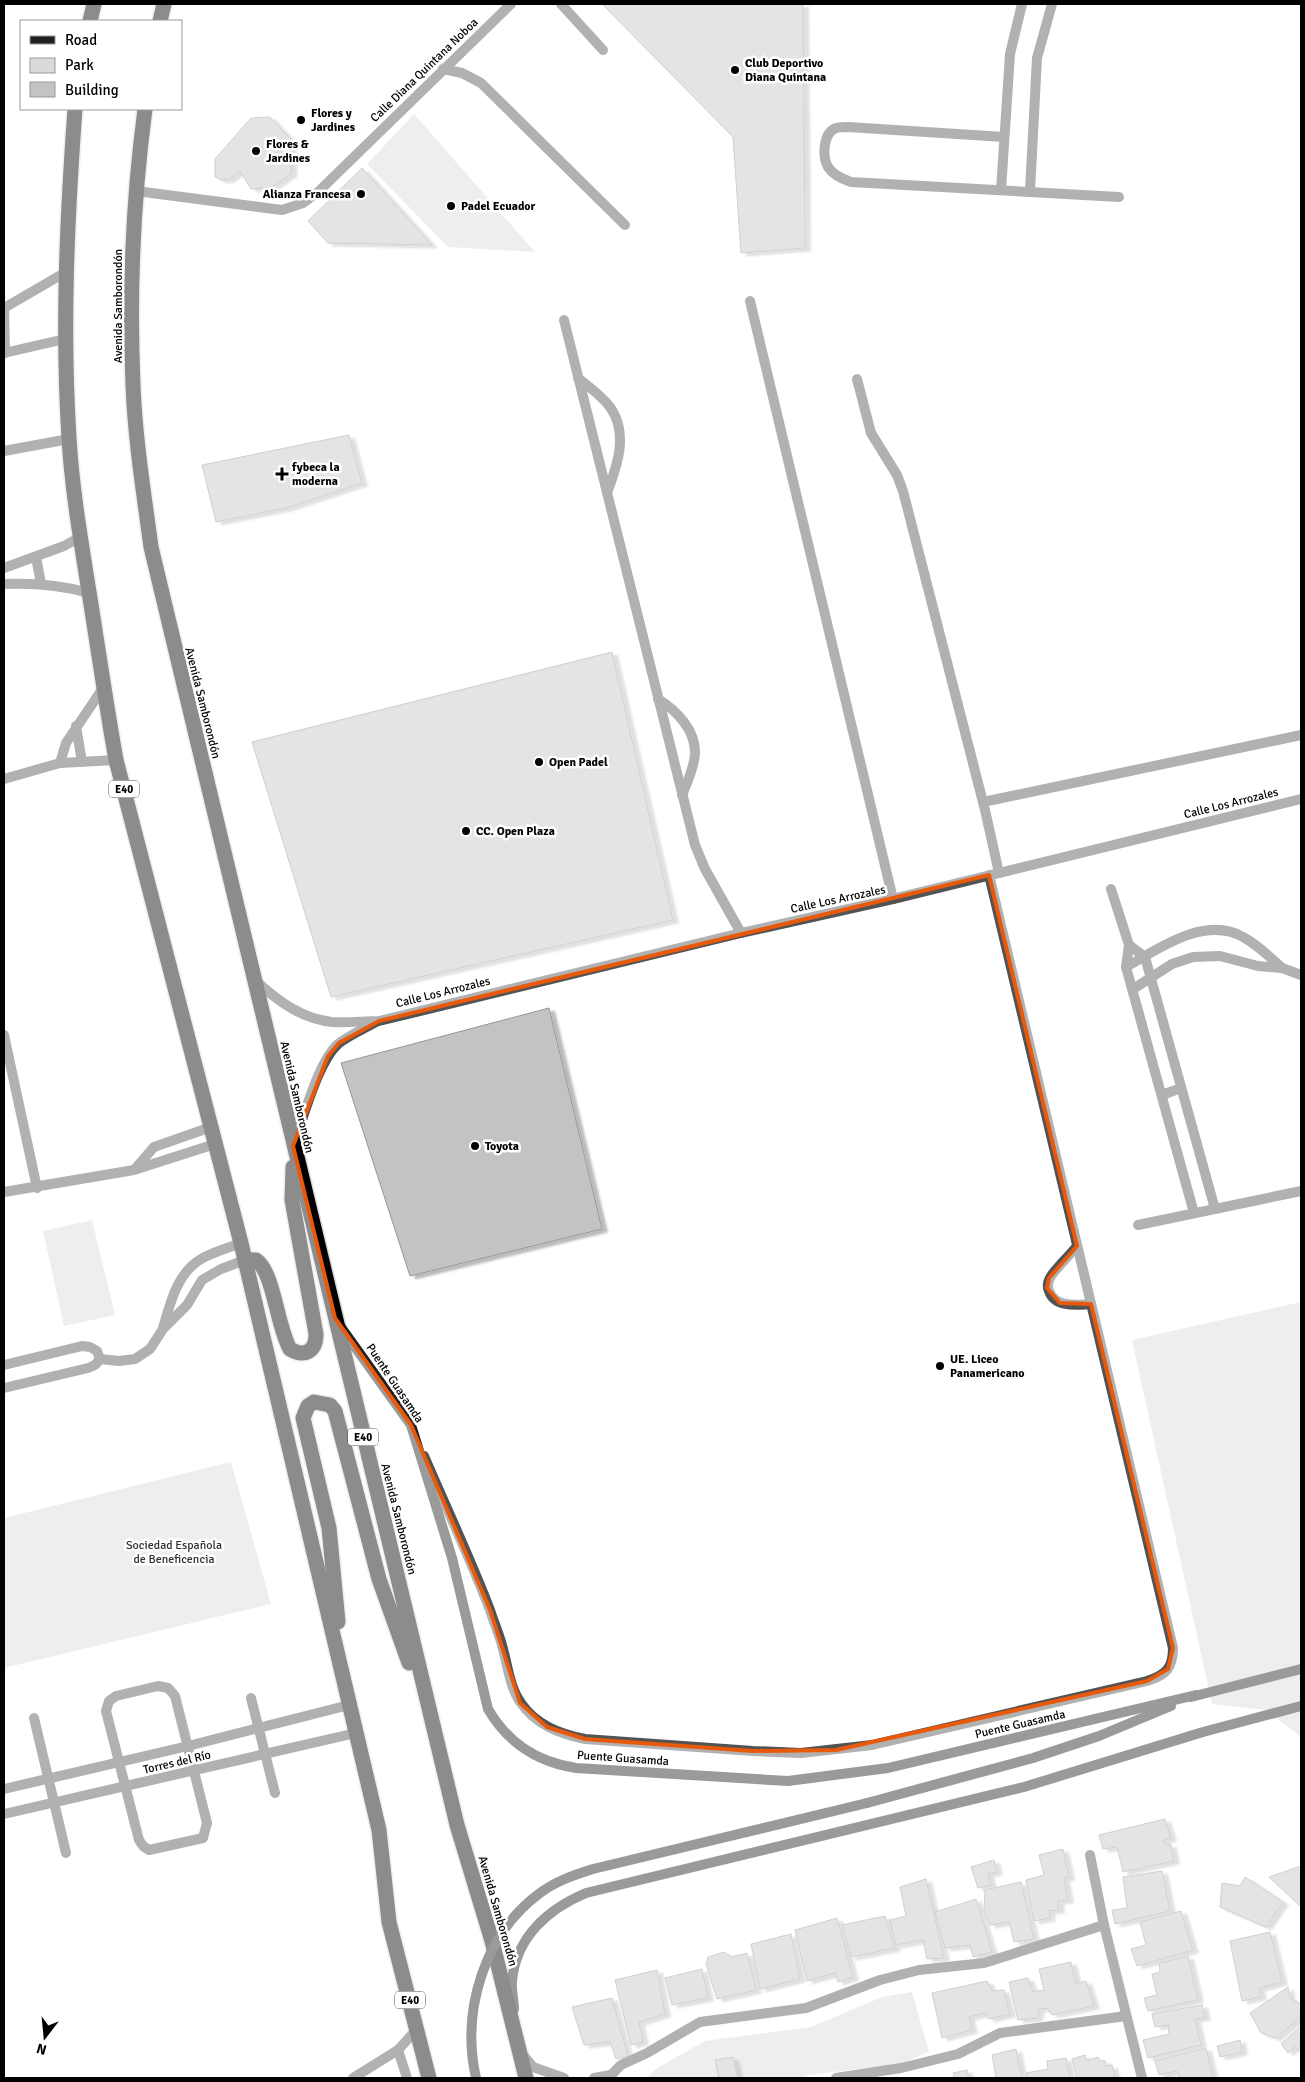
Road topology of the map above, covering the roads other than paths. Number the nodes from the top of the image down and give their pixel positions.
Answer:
1 (94, 4) edge
2 (164, 4) edge
3 (511, 4) edge
4 (561, 4) edge
5 (1022, 4) edge
6 (1052, 4) edge
7 (90, 20) edge
8 (160, 20) edge
9 (603, 50) dead end
10 (443, 68) junction
11 (75, 110) edge
12 (145, 110) edge
13 (1004, 137) junction
14 (1001, 190) junction
15 (136, 191) junction
16 (1030, 191) junction
17 (1119, 197) dead end
18 (626, 225) dead end
19 (66, 272) junction
20 (750, 301) dead end
21 (4, 308) edge
22 (564, 320) dead end
23 (65, 339) junction
24 (4, 353) edge
25 (578, 378) junction
26 (857, 379) dead end
27 (69, 439) junction
28 (4, 451) edge
29 (607, 493) junction
30 (80, 537) junction
31 (36, 557) junction
32 (4, 568) edge
33 (4, 584) edge
34 (41, 584) junction
35 (90, 593) junction
36 (103, 688) junction
37 (658, 699) junction
38 (76, 726) junction
39 (1301, 735) edge
40 (116, 760) junction
41 (82, 762) junction
42 (60, 763) junction
43 (4, 779) edge
44 (682, 796) junction
45 (1301, 799) edge
46 (983, 802) junction
47 (994, 874) junction
48 (1111, 889) dead end
49 (893, 899) junction
50 (740, 933) junction
51 (1129, 946) junction
52 (1145, 956) junction
53 (1126, 967) junction
54 (1282, 968) junction
55 (1301, 975) edge
56 (1150, 978) junction
57 (256, 981) junction
58 (1133, 989) junction
59 (379, 1020) junction
60 (4, 1035) edge
61 (1181, 1088) junction
62 (1162, 1095) junction
63 (211, 1127) junction
64 (215, 1144) junction
65 (293, 1146) junction
66 (134, 1170) junction
67 (36, 1188) junction
68 (1301, 1191) edge
69 (4, 1192) edge
70 (1215, 1209) junction
71 (1194, 1213) junction
72 (1138, 1225) dead end
73 (241, 1243) junction
74 (1077, 1246) junction
75 (245, 1260) junction
76 (1092, 1304) junction
77 (335, 1318) junction
78 (163, 1329) junction
79 (100, 1359) junction
80 (4, 1365) edge
81 (4, 1388) edge
82 (411, 1425) junction
83 (1301, 1669) edge
84 (343, 1677) junction
85 (1196, 1695) junction
86 (251, 1698) dead end
87 (349, 1705) junction
88 (1301, 1706) edge
89 (34, 1718) dead end
90 (258, 1728) junction
91 (433, 1728) junction
92 (356, 1733) junction
93 (188, 1746) junction
94 (265, 1753) junction
95 (119, 1763) junction
96 (194, 1771) junction
97 (49, 1778) junction
98 (126, 1787) junction
99 (4, 1789) edge
100 (275, 1793) dead end
101 (55, 1803) junction
102 (4, 1814) edge
103 (66, 1853) dead end
104 (1090, 1856) dead end
105 (1104, 1925) junction
106 (1126, 2016) junction
107 (417, 2029) junction
108 (518, 2045) junction
109 (398, 2050) junction
110 (612, 2076) edge
111 (353, 2078) edge
112 (407, 2078) edge
113 (430, 2078) edge
114 (476, 2078) edge
115 (526, 2078) edge
116 (564, 2078) edge
117 (594, 2078) edge
118 (836, 2078) edge
119 (1142, 2078) edge

1 - 7 highway
2 - 8 highway
3 - 10 street, Calle Diana Quintana Noboa
4 - 9 street
5 - 13 street
6 - 16 street
10 - 15 street, Calle Diana Quintana Noboa
10 - 18 street
11 - 19 highway, E40
12 - 15 highway, Avenida Samborondón / E40
13 - 14 street
13 - 14 street
14 - 16 street
15 - 57 highway, Avenida Samborondón / E40
16 - 17 street
19 - 21 street
19 - 23 highway, E40
20 - 49 street
21 - 24 street
22 - 25 street
23 - 24 street
23 - 27 highway, E40
25 - 29 street
25 - 29 street
26 - 46 street
27 - 28 street
27 - 30 highway, E40
29 - 37 street
30 - 31 street
30 - 35 highway, E40
31 - 32 street
31 - 34 street
33 - 34 street
34 - 35 street
35 - 36 highway, E40
36 - 38 street
36 - 40 highway, E40
37 - 44 street
37 - 44 street
38 - 41 street
38 - 42 street
39 - 46 street
40 - 41 street
40 - 63 highway, E40
41 - 42 street
42 - 43 street
44 - 50 street
45 - 47 street, Calle Los Arrozales
46 - 47 street
47 - 49 street, Calle Los Arrozales
47 - 74 street
48 - 51 street
49 - 50 street, Calle Los Arrozales
50 - 59 street, Calle Los Arrozales
51 - 52 street
51 - 53 street
52 - 53 street
52 - 54 street
52 - 56 street
53 - 58 street
54 - 55 street
54 - 56 street
56 - 58 street
56 - 61 street
57 - 59 street, Calle Los Arrozales
57 - 65 highway, Avenida Samborondón / E40
58 - 62 street
59 - 65 street, Calle Los Arrozales
60 - 67 street
61 - 62 street
61 - 70 street
62 - 71 street
63 - 64 highway, E40
63 - 66 street
64 - 66 street
64 - 73 highway, E40
65 - 75 highway
65 - 77 highway, Avenida Samborondón / E40
66 - 67 street
67 - 69 street
68 - 70 street
70 - 71 street
71 - 72 street
73 - 75 highway, E40
73 - 78 street
74 - 76 street
74 - 76 street
75 - 78 street
75 - 84 highway, E40
76 - 82 street
77 - 82 main road, Puente Guasamda
77 - 91 highway, Avenida Samborondón / E40
78 - 79 street
79 - 80 street
79 - 81 street
82 - 85 main road, Puente Guasamda
83 - 85 main road, Puente Guasamda
84 - 87 highway, E40
84 - 91 highway
85 - 114 main road, Puente Guasamda, bridge
86 - 90 street
87 - 90 street, Torres del Río
87 - 92 highway, E40
88 - 108 main road
89 - 97 street
90 - 93 street, Torres del Río
90 - 94 street
91 - 108 highway, Avenida Samborondón / E40
92 - 94 street, Torres del Río
92 - 107 highway, E40
93 - 95 street, Torres del Río
93 - 95 street
93 - 96 street
94 - 96 street, Torres del Río
94 - 100 street
95 - 97 street, Torres del Río
95 - 98 street
96 - 98 street, Torres del Río
96 - 98 street
97 - 99 street, Torres del Río
97 - 101 street
98 - 101 street, Torres del Río
101 - 102 street, Torres del Río
101 - 103 street
104 - 105 street
105 - 106 street
105 - 110 street
106 - 118 street
106 - 119 street
107 - 109 street
107 - 113 highway, E40
108 - 115 highway, Avenida Samborondón / E40
108 - 116 street
109 - 111 street
109 - 112 street
110 - 117 street

